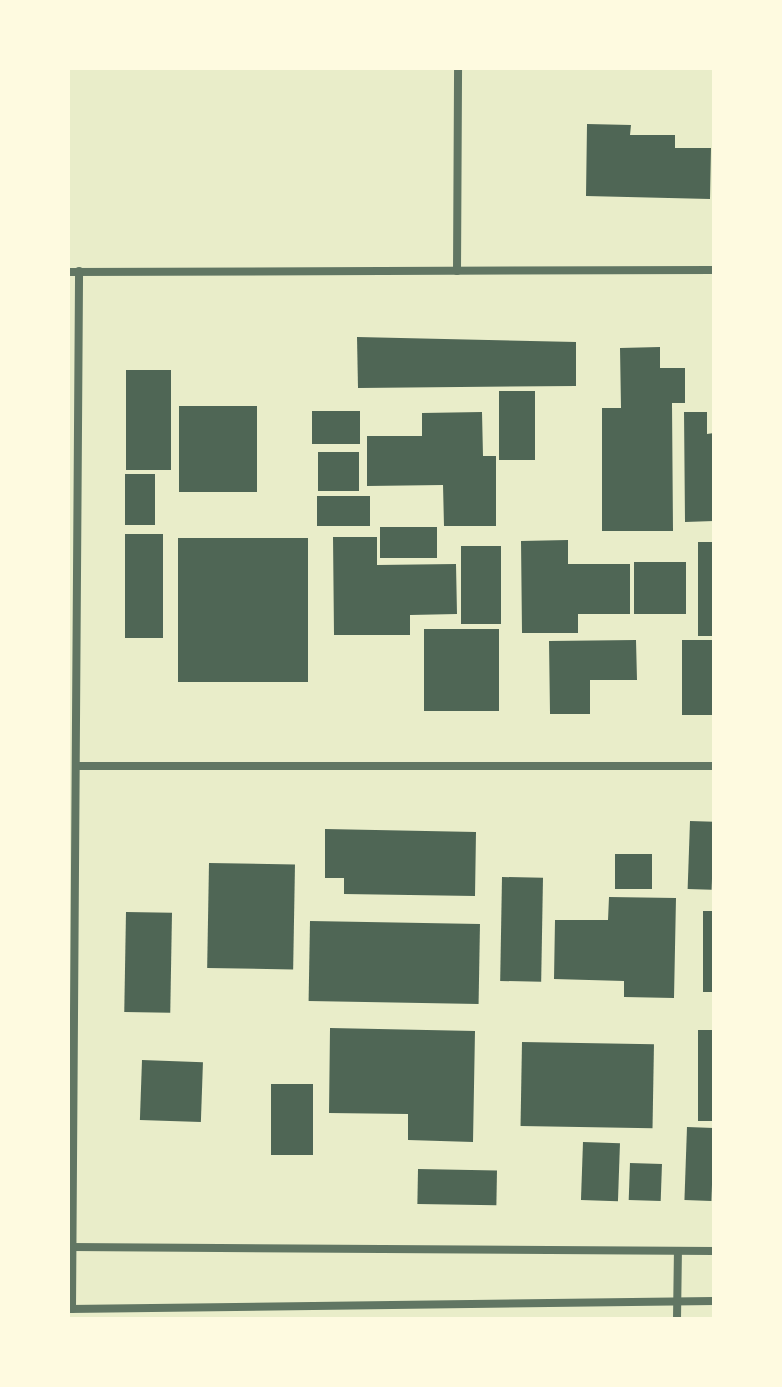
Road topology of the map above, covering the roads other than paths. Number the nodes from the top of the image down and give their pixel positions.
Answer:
1 (458, 68) edge
2 (714, 270) edge
3 (79, 271) junction
4 (457, 271) junction
5 (68, 272) edge
6 (77, 766) junction
7 (714, 766) edge
8 (71, 1247) edge
9 (678, 1251) junction
10 (714, 1251) edge
11 (677, 1301) junction
12 (714, 1301) edge
13 (70, 1309) edge
14 (677, 1319) edge

1 - 4 street
2 - 4 street
3 - 4 street
3 - 5 street
3 - 6 street
6 - 7 street
6 - 8 street
8 - 9 street
8 - 13 street
9 - 10 street
9 - 11 street
11 - 12 street
11 - 13 street
11 - 14 street

